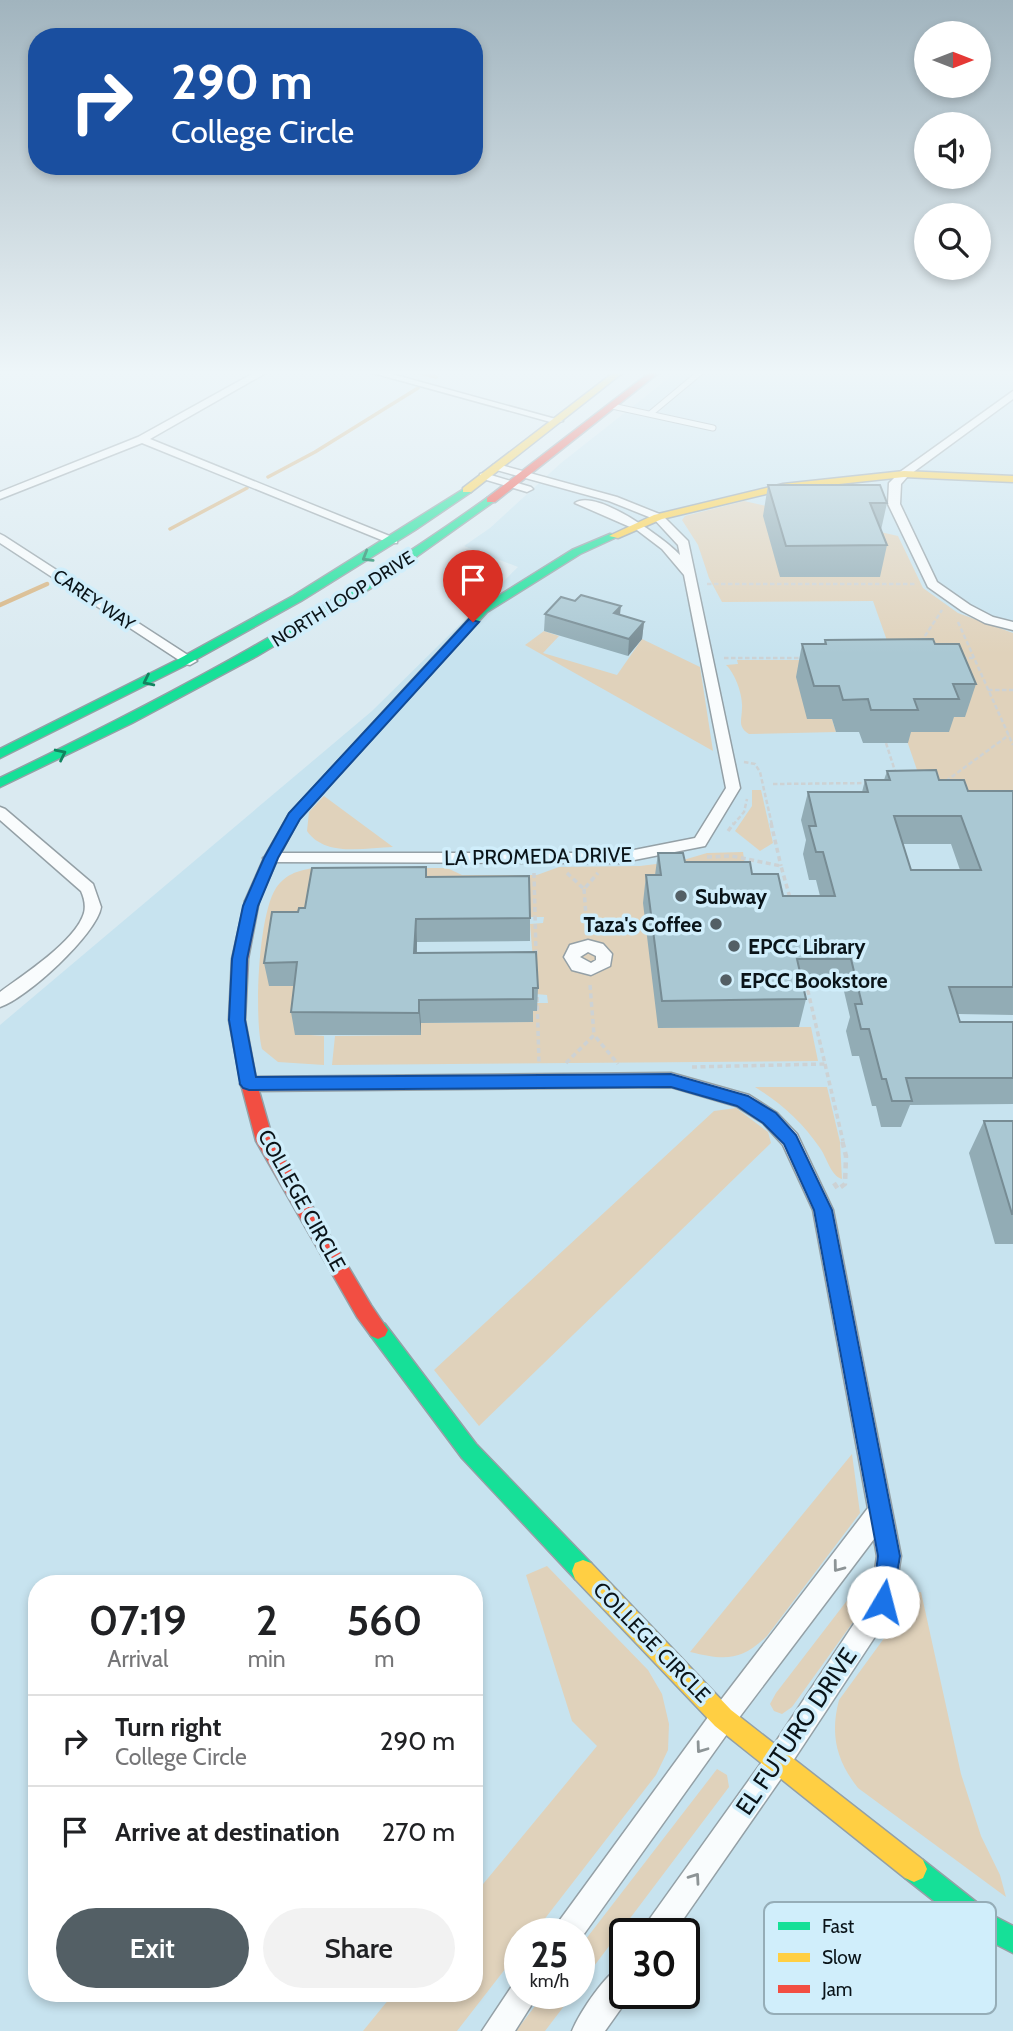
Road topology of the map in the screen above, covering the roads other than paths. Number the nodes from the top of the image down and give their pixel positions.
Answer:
1 (78, 465) edge
2 (205, 465) edge
3 (500, 465) edge
4 (538, 465) edge
5 (917, 465) edge
6 (490, 472) junction
7 (904, 474) junction
8 (519, 480) junction
9 (1013, 480) edge
10 (0, 496) edge
11 (600, 508) junction
12 (658, 517) junction
13 (638, 525) junction
14 (613, 536) junction
15 (0, 538) edge
16 (393, 541) junction
17 (694, 584) junction
18 (1013, 626) edge
19 (190, 661) junction
20 (0, 754) edge
21 (0, 783) edge
22 (0, 813) edge
23 (271, 858) junction
24 (588, 946) road end
25 (589, 970) road end
26 (0, 1001) edge
27 (249, 1084) junction
28 (880, 1512) junction
29 (723, 1718) junction
30 (778, 1761) junction
31 (956, 1902) edge
32 (579, 1918) edge
33 (667, 1918) edge
34 (996, 1931) edge
35 (1013, 1940) edge
36 (609, 2000) edge
37 (513, 2009) edge
38 (497, 2031) edge
39 (587, 2031) edge

1 - 10 street
2 - 16 street
3 - 6 main road, NORTH LOOP DRIVE
4 - 8 main road, NORTH LOOP DRIVE
5 - 7 street
6 - 8 street
6 - 16 main road, NORTH LOOP DRIVE
7 - 9 main road, COLLEGE CIRCLE
7 - 12 main road, COLLEGE CIRCLE
7 - 18 street
8 - 11 street
8 - 12 street
21 -> 8 main road, NORTH LOOP DRIVE
11 - 13 street
11 - 14 street
12 - 13 main road, COLLEGE CIRCLE
12 - 17 street, LA PROMEDA DRIVE
13 - 14 main road, COLLEGE CIRCLE
13 - 17 street
14 - 23 main road, COLLEGE CIRCLE
15 - 19 street, CAREY WAY
16 -> 19 main road, NORTH LOOP DRIVE
17 - 23 street, LA PROMEDA DRIVE
19 -> 20 main road, NORTH LOOP DRIVE
22 - 26 street
23 - 27 main road, COLLEGE CIRCLE
24 - 25 street
27 - 28 street, EL FUTURO DRIVE
27 - 29 main road, COLLEGE CIRCLE
28 -> 29 street
28 - 30 street, EL FUTURO DRIVE
29 - 30 main road, COLLEGE CIRCLE
29 -> 32 street
30 - 31 main road, COLLEGE CIRCLE
33 -> 30 street, EL FUTURO DRIVE
34 - 35 main road, COLLEGE CIRCLE
36 - 39 street
37 - 38 street

